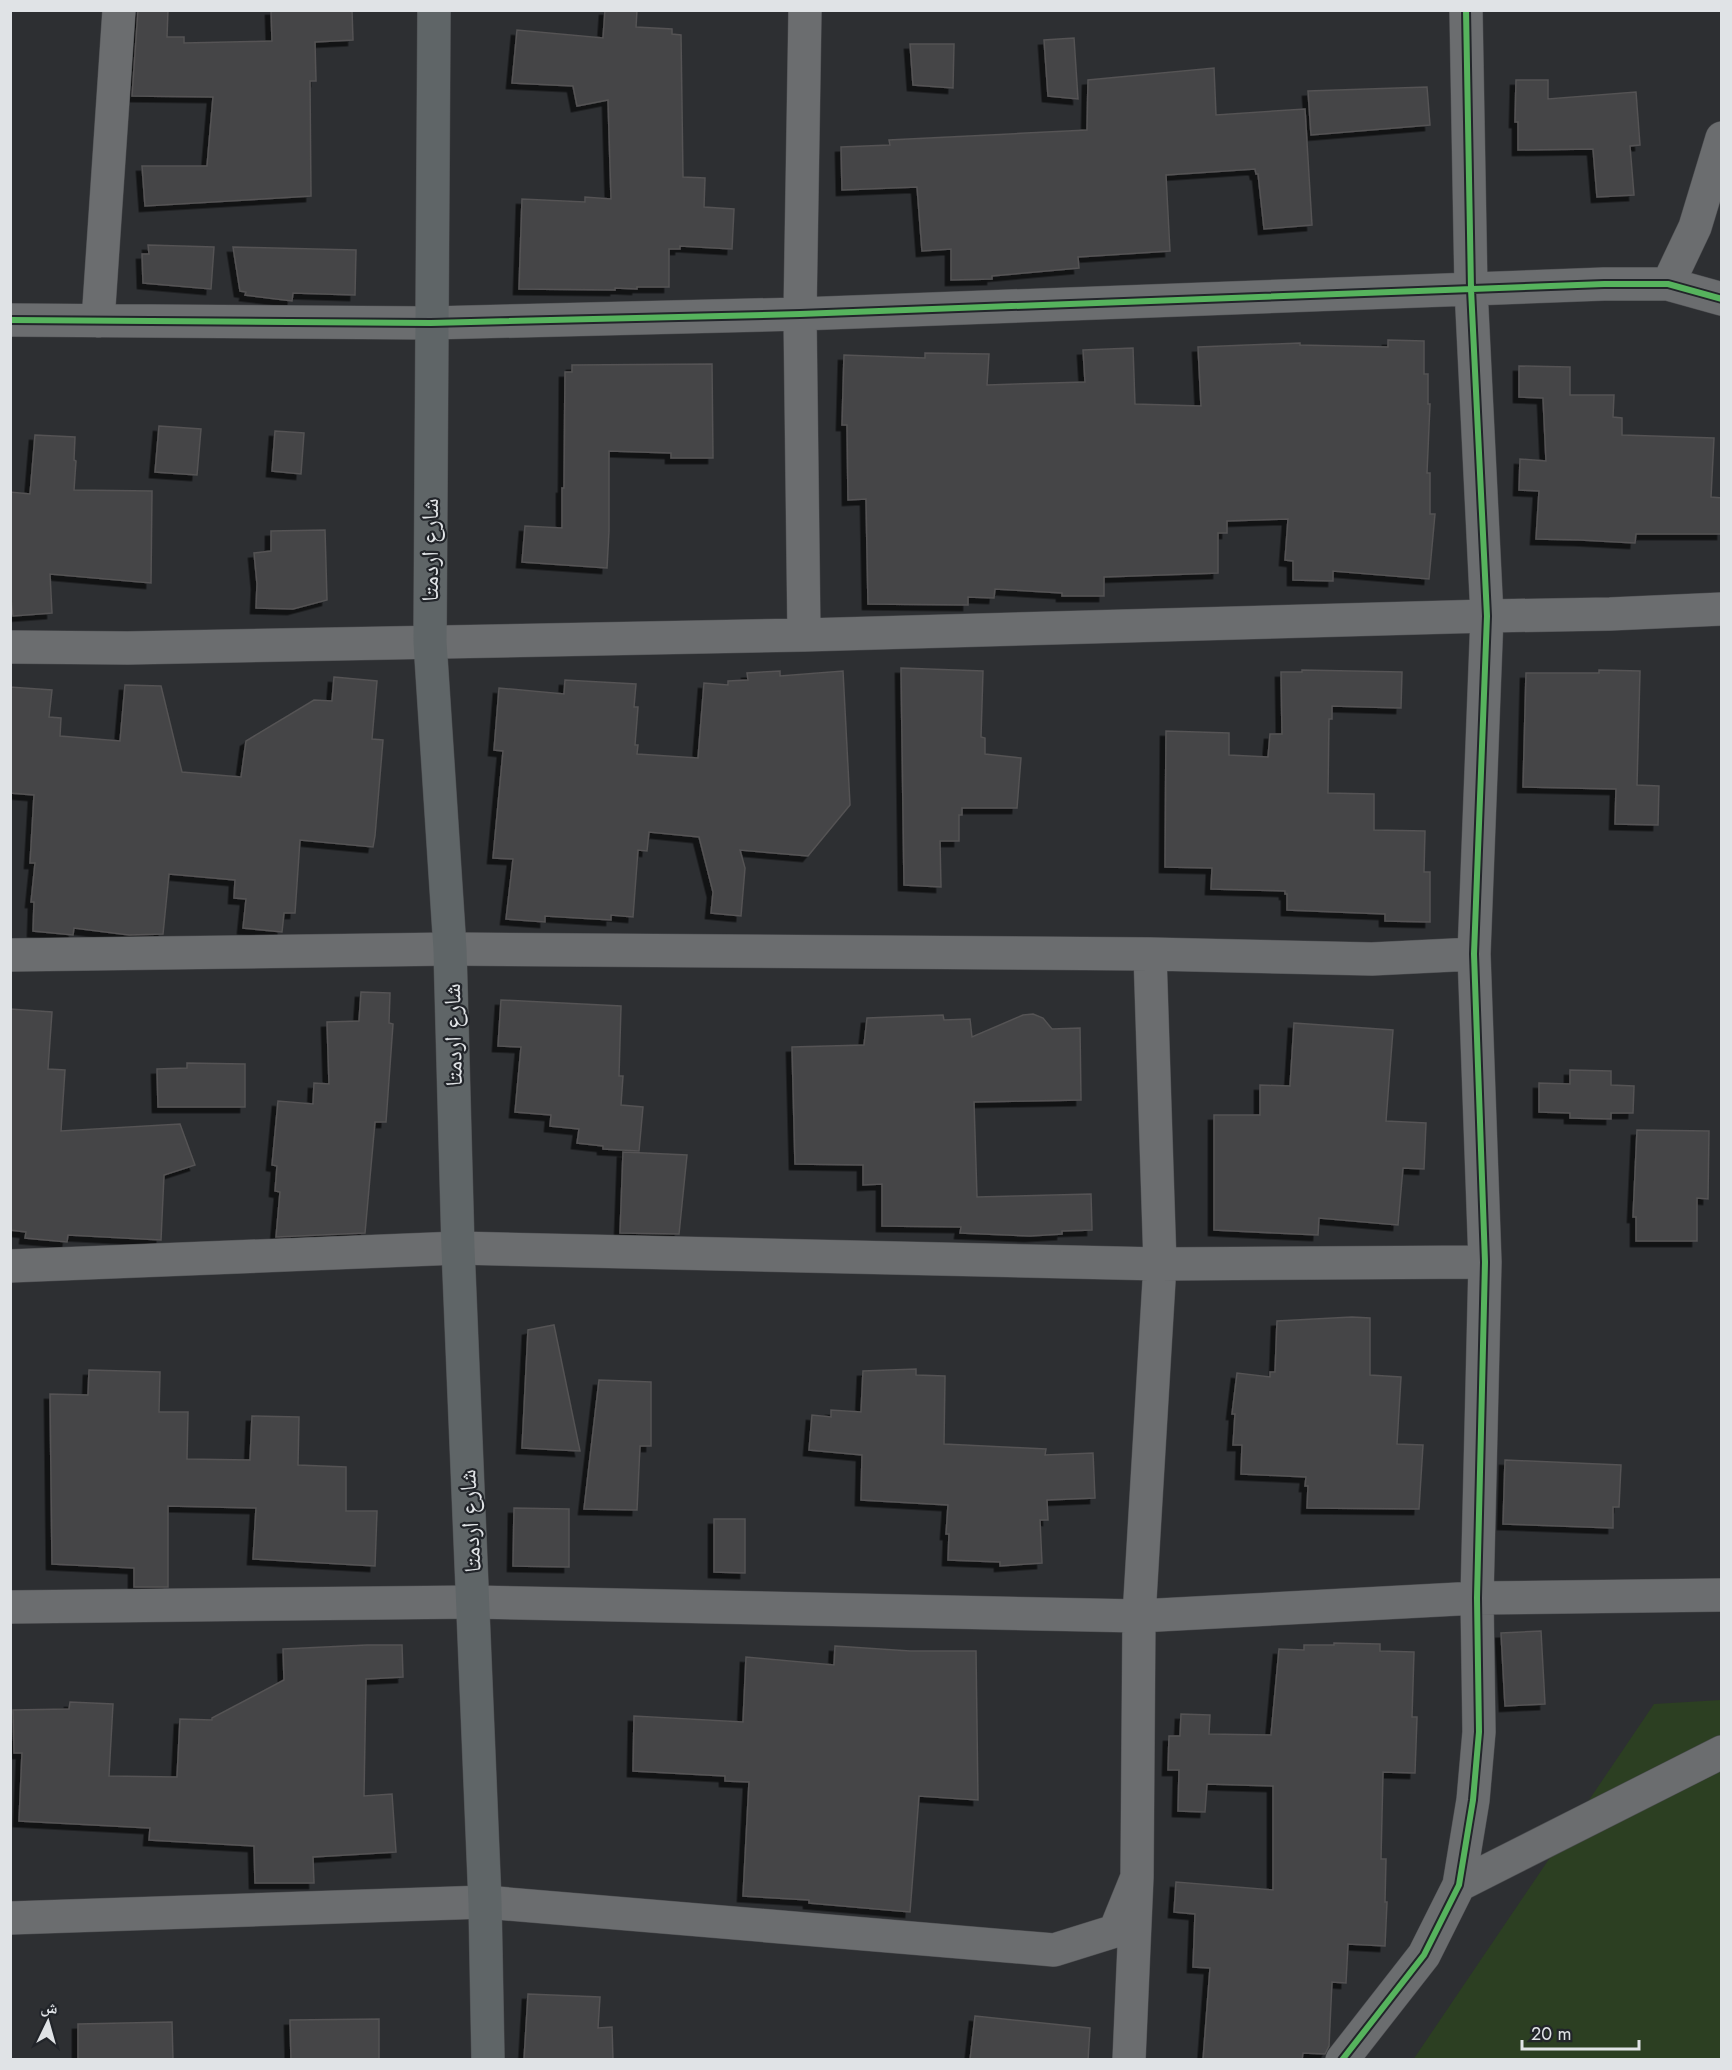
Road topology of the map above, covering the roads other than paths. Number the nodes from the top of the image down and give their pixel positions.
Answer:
1 (119, 10) edge
2 (434, 10) edge
3 (804, 10) edge
4 (1466, 10) edge
5 (1722, 138) edge
6 (1668, 284) junction
7 (1471, 289) junction
8 (1722, 299) edge
9 (800, 314) junction
10 (10, 320) edge
11 (98, 321) junction
12 (431, 323) junction
13 (1722, 609) edge
14 (1487, 616) junction
15 (804, 635) junction
16 (430, 642) junction
17 (10, 647) edge
18 (450, 949) junction
19 (1150, 954) junction
20 (1474, 954) junction
21 (10, 956) edge
22 (458, 1248) junction
23 (1485, 1262) junction
24 (1160, 1264) junction
25 (10, 1266) edge
26 (1722, 1595) edge
27 (1477, 1598) junction
28 (474, 1602) junction
29 (10, 1607) edge
30 (1139, 1616) junction
31 (1722, 1752) edge
32 (1137, 1877) junction
33 (1459, 1885) junction
34 (485, 1902) junction
35 (10, 1918) edge
36 (488, 2060) edge
37 (1129, 2060) edge
38 (1342, 2060) edge

1 - 11 street
2 - 12 main road, شارع اردمتا
3 - 9 street
4 - 7 street
5 - 6 street
6 - 7 street
6 - 8 street
7 - 9 street
7 - 14 street
9 - 12 street
9 - 15 street
10 - 11 street
11 - 12 street
12 - 16 main road, شارع اردمتا
13 - 14 street
14 - 15 street
14 - 20 street
15 - 16 street
16 - 17 street
16 - 18 main road, شارع اردمتا
18 - 19 street
18 - 21 street
18 - 22 main road, شارع اردمتا
19 - 20 street
19 - 24 street
20 - 23 street
22 - 24 street
22 - 25 street
22 - 28 main road, شارع اردمتا
23 - 24 street
23 - 27 street
24 - 30 street
26 - 27 street
27 - 30 street
27 - 33 street
28 - 29 street
28 - 30 street
28 - 34 main road, شارع اردمتا
30 - 32 street
31 - 33 street
32 - 34 street
32 - 37 street
33 - 38 street
34 - 35 street
34 - 36 main road, شارع اردمتا

